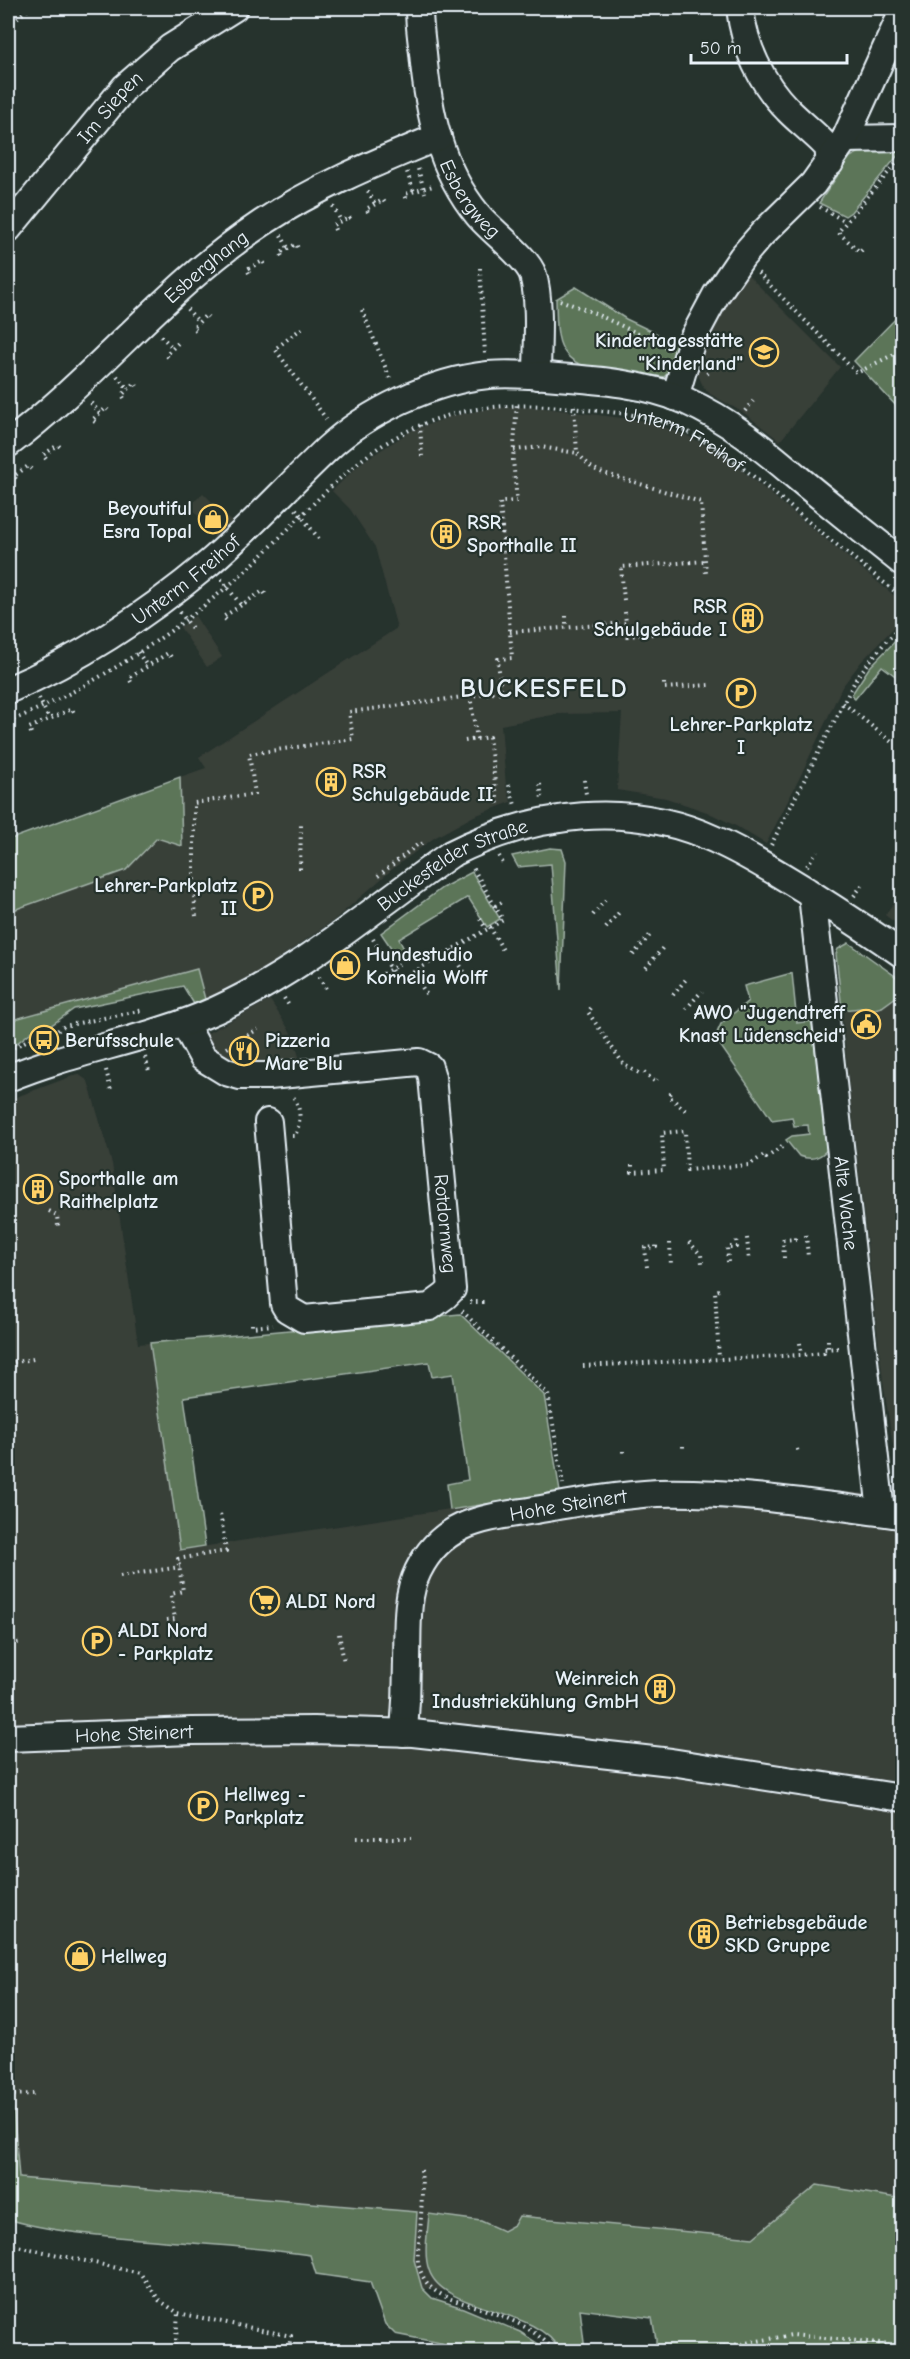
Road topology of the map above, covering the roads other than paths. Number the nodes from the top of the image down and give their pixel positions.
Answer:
1 (234, 8) edge
2 (419, 8) edge
3 (740, 8) edge
4 (903, 13) edge
5 (438, 137) junction
6 (903, 138) edge
7 (836, 149) junction
8 (8, 229) edge
9 (537, 376) junction
10 (675, 397) junction
11 (8, 444) edge
12 (903, 562) edge
13 (8, 690) edge
14 (812, 895) junction
15 (903, 954) edge
16 (184, 1023) junction
17 (8, 1078) edge
18 (268, 1122) dead end
19 (892, 1514) edge
20 (404, 1733) junction
21 (8, 1738) edge
22 (903, 1798) edge

1 - 8 street, Im Siepen
2 - 5 street, Esbergweg
3 - 7 street
4 - 7 street
5 - 9 street, Esbergweg
5 - 11 street, Esberghang
6 - 7 street
7 - 10 street
9 - 10 street, Unterm Freihof
9 - 13 street, Unterm Freihof
10 - 12 street, Unterm Freihof
14 - 15 street, Buckesfelder Straße
14 - 16 street, Buckesfelder Straße
14 - 19 street, Alte Wache
16 - 17 street, Buckesfelder Straße
16 - 18 street, Rotdornweg
19 - 20 street, Hohe Steinert
20 - 21 street, Hohe Steinert
20 - 22 street, Hohe Steinert

